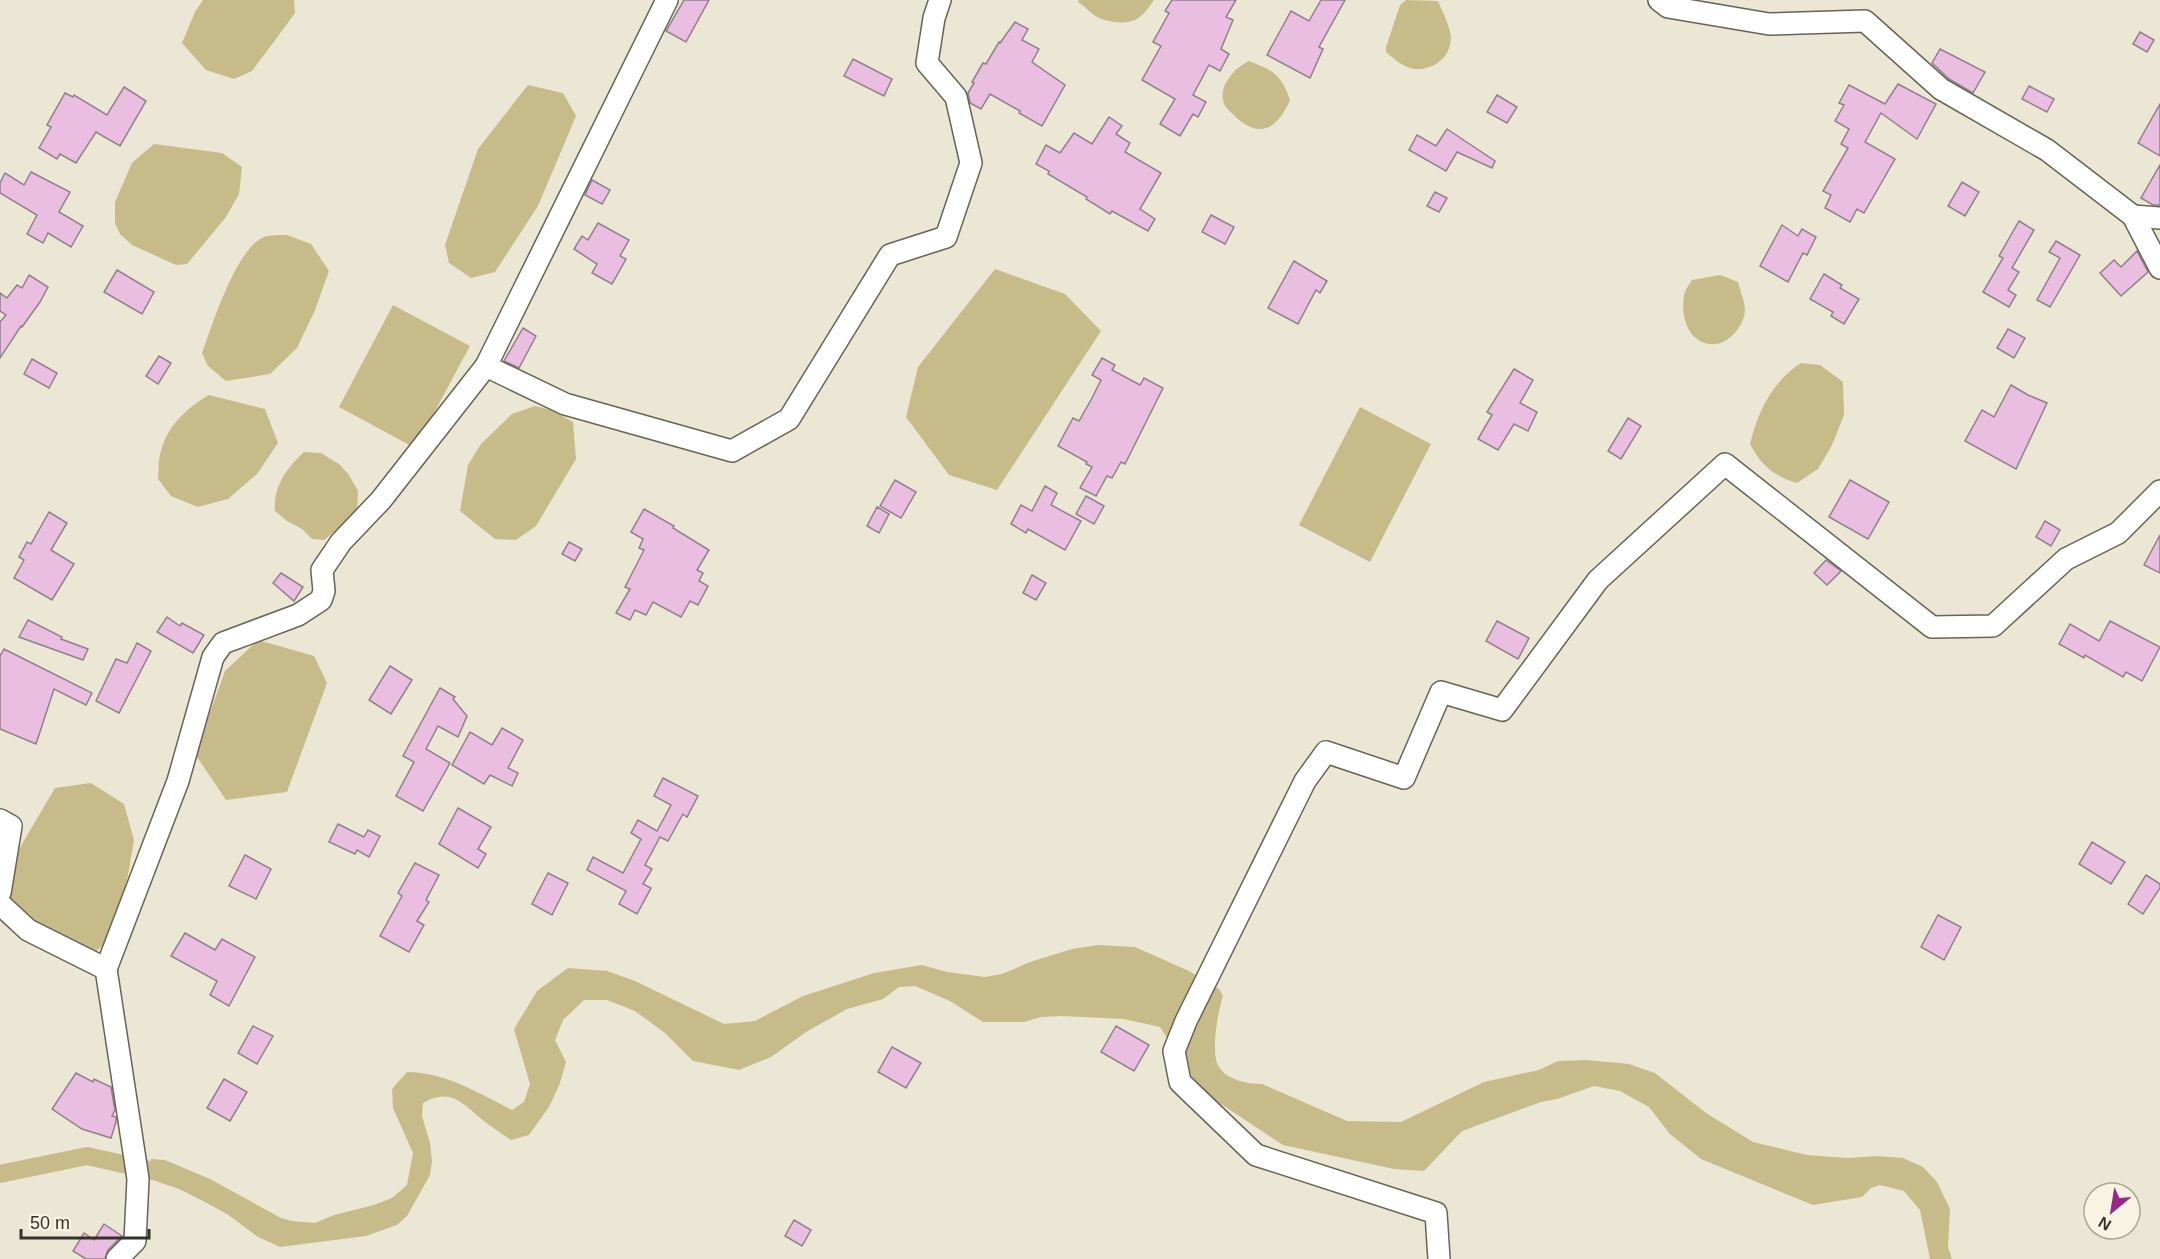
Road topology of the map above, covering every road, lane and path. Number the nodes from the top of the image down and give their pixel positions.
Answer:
1 (667, 0) edge
2 (940, 0) edge
3 (1659, 0) edge
4 (2133, 216) junction
5 (2160, 218) edge
6 (2160, 268) edge
7 (486, 366) junction
8 (2160, 491) edge
9 (0, 820) edge
10 (0, 893) edge
11 (0, 904) edge
12 (106, 969) junction
13 (117, 1259) edge
14 (1438, 1259) edge

1 - 7 street
2 - 7 street
3 - 4 street
4 - 5 street
4 - 6 street
7 - 12 street
8 - 14 street
9 - 10 street
11 - 12 street
12 - 13 street

